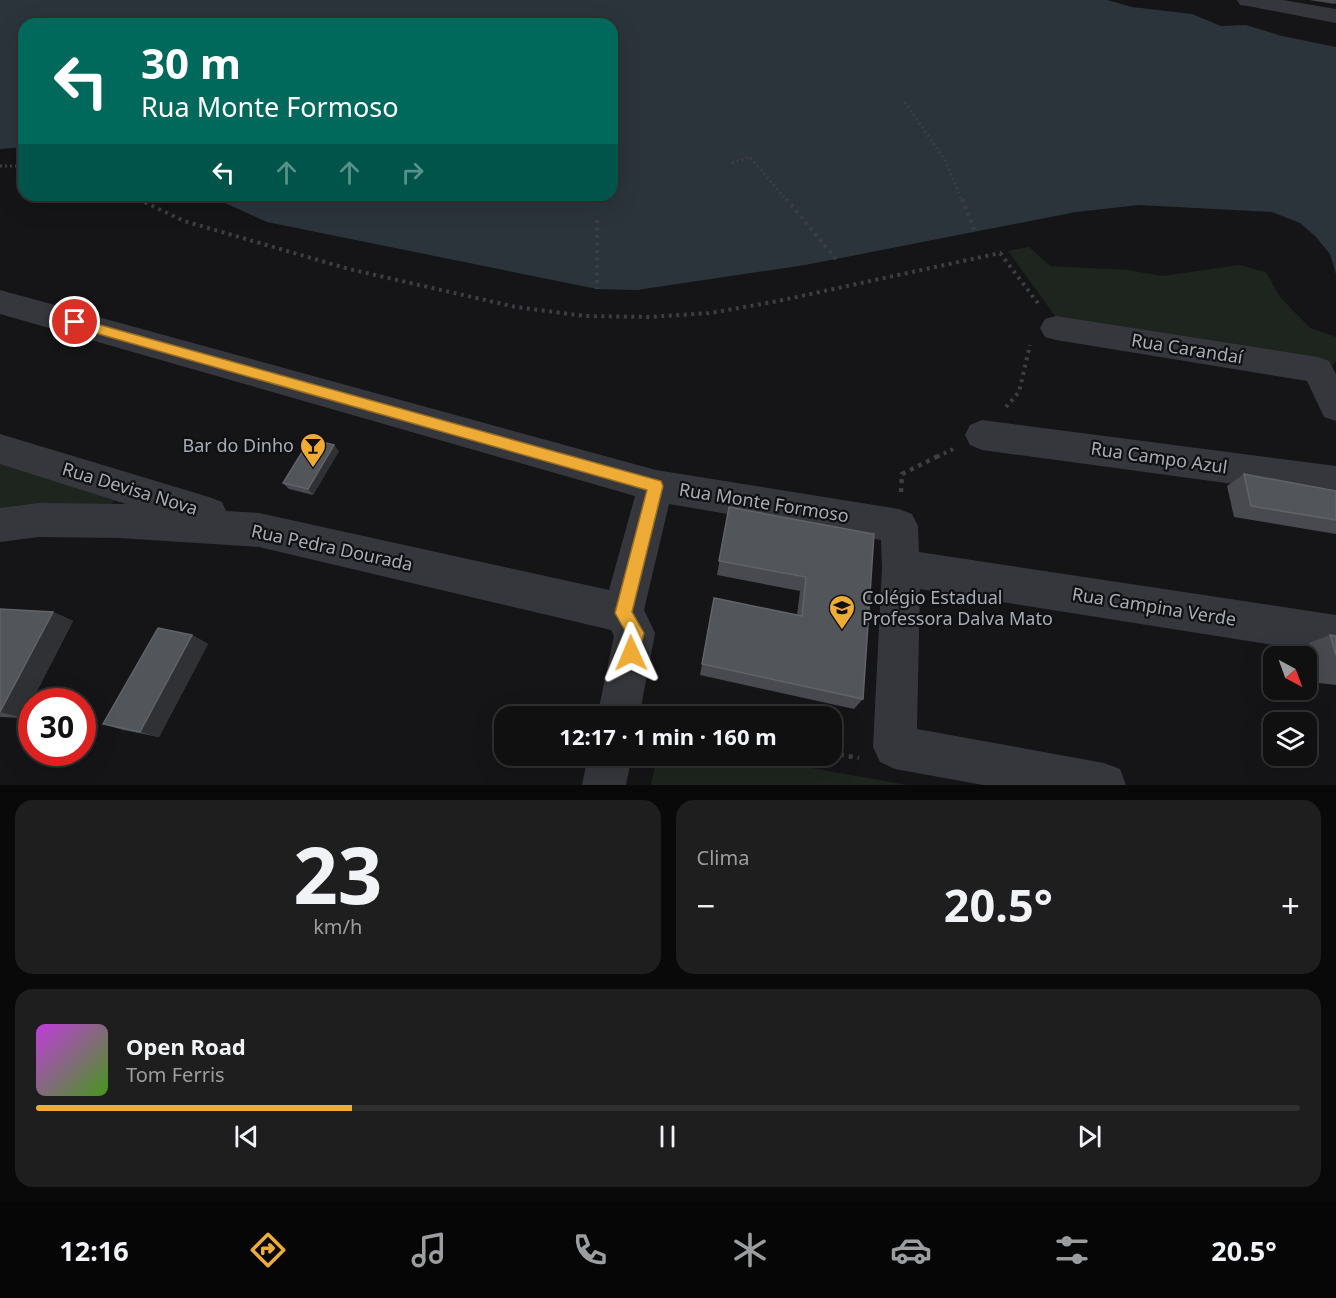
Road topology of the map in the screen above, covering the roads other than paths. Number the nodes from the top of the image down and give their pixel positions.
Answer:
1 (1248, 0) edge
2 (1336, 16) edge
3 (3, 305) edge
4 (1056, 328) road end
5 (1336, 407) edge
6 (982, 435) dead end
7 (0, 449) edge
8 (1336, 482) edge
9 (656, 486) junction
10 (0, 525) edge
11 (259, 530) junction
12 (901, 568) junction
13 (623, 613) junction
14 (1336, 635) edge
15 (620, 706) edge
16 (608, 766) edge
17 (604, 785) edge
18 (1104, 785) edge

1 - 2 street
3 - 9 street, Rua Monte Formoso
4 - 5 street, Rua Carandaí
6 - 8 street, Rua Campo Azul
7 - 11 street, Rua Devisa Nova
9 - 12 street, Rua Monte Formoso
9 - 13 street
10 - 11 street, Rua Pedra Dourada
11 - 13 street, Rua Pedra Dourada
12 - 14 street, Rua Campina Verde
12 - 18 street, Rua Monte Formoso
13 - 15 street
16 - 17 street

